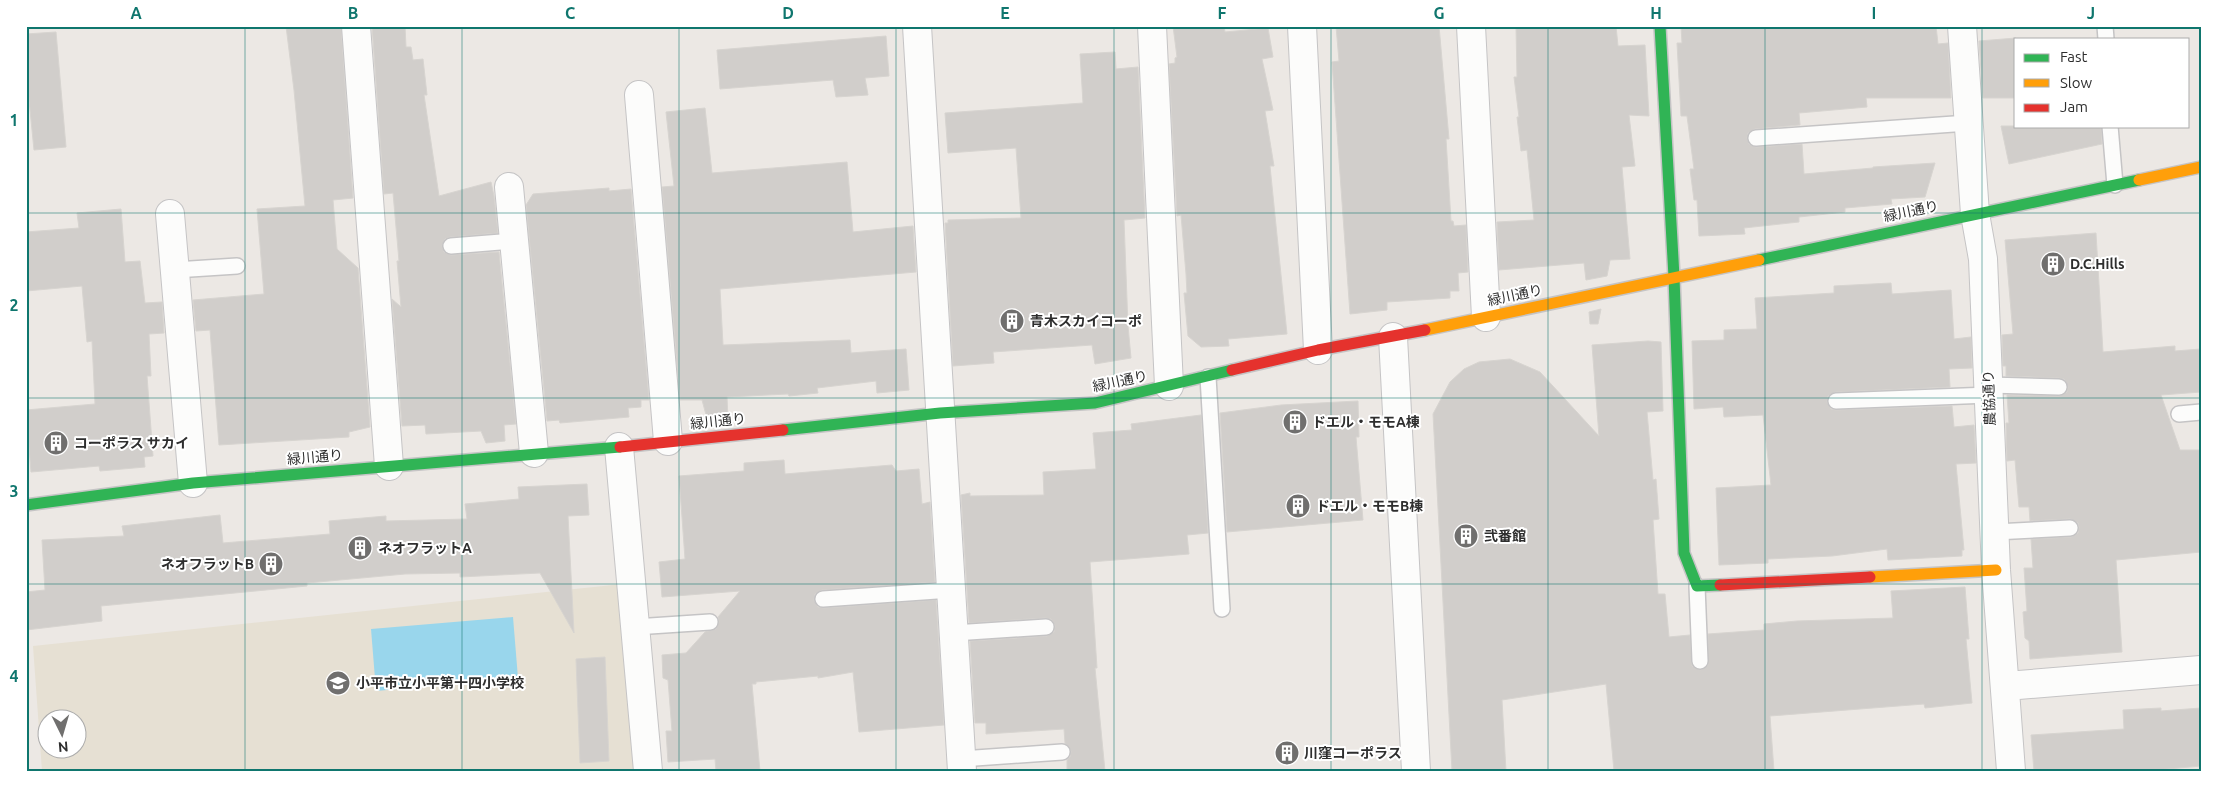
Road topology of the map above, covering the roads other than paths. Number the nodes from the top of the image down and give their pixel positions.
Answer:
1 (356, 26) edge
2 (917, 26) edge
3 (1152, 26) edge
4 (1302, 26) edge
5 (1471, 26) edge
6 (1660, 26) edge
7 (1962, 26) edge
8 (639, 95) dead end
9 (1968, 123) junction
10 (2110, 128) edge
11 (1756, 138) dead end
12 (2201, 167) edge
13 (2115, 185) junction
14 (509, 187) dead end
15 (170, 214) dead end
16 (1975, 214) junction
17 (514, 241) junction
18 (451, 246) dead end
19 (237, 266) dead end
20 (175, 270) junction
21 (1674, 277) junction
22 (1486, 317) junction
23 (1393, 337) junction
24 (1318, 350) junction
25 (1208, 377) junction
26 (1169, 386) junction
27 (2060, 387) dead end
28 (1989, 390) junction
29 (1836, 401) dead end
30 (2201, 412) edge
31 (940, 413) junction
32 (2178, 414) dead end
33 (668, 441) junction
34 (620, 447) junction
35 (534, 453) junction
36 (389, 466) junction
37 (193, 483) junction
38 (26, 505) edge
39 (2070, 528) dead end
40 (1995, 532) junction
41 (1996, 570) junction
42 (1697, 586) junction
43 (951, 590) junction
44 (822, 599) dead end
45 (1222, 609) dead end
46 (710, 622) dead end
47 (635, 626) junction
48 (1046, 627) dead end
49 (954, 634) junction
50 (1700, 661) dead end
51 (2201, 670) edge
52 (2006, 686) junction
53 (1062, 752) dead end
54 (962, 765) edge
55 (648, 771) edge
56 (1416, 771) edge
57 (2011, 771) edge

1 - 36 street
2 - 31 street
3 - 26 street
4 - 24 street
5 - 22 street
6 - 21 street
7 - 9 street, 農協通り
8 - 33 street
9 - 11 lane
9 - 16 street, 農協通り
10 - 13 lane
12 - 13 street, 緑川通り
13 - 16 street, 緑川通り
14 - 17 street
15 - 20 street
16 - 21 street, 緑川通り
16 - 28 street, 農協通り
17 - 18 lane
17 - 35 street
19 - 20 lane
20 - 37 street
21 - 22 street, 緑川通り
21 - 42 street
22 - 23 street, 緑川通り
23 - 24 street, 緑川通り
23 - 56 street
24 - 25 street, 緑川通り
25 - 26 street, 緑川通り
25 - 45 lane
26 - 31 street, 緑川通り
27 - 28 lane
28 - 29 lane
28 - 40 street, 農協通り
30 - 32 lane
31 - 33 street, 緑川通り
31 - 43 street
33 - 34 street, 緑川通り
34 - 35 street, 緑川通り
34 - 47 street
35 - 36 street, 緑川通り
36 - 37 street, 緑川通り
37 - 38 street, 緑川通り
39 - 40 lane
40 - 41 street, 農協通り
41 - 42 street
41 - 52 street, 農協通り
42 - 50 lane
43 - 44 lane
43 - 49 street
46 - 47 lane
47 - 55 street
48 - 49 lane
49 - 54 street
51 - 52 street
52 - 57 street, 農協通り
53 - 54 lane

